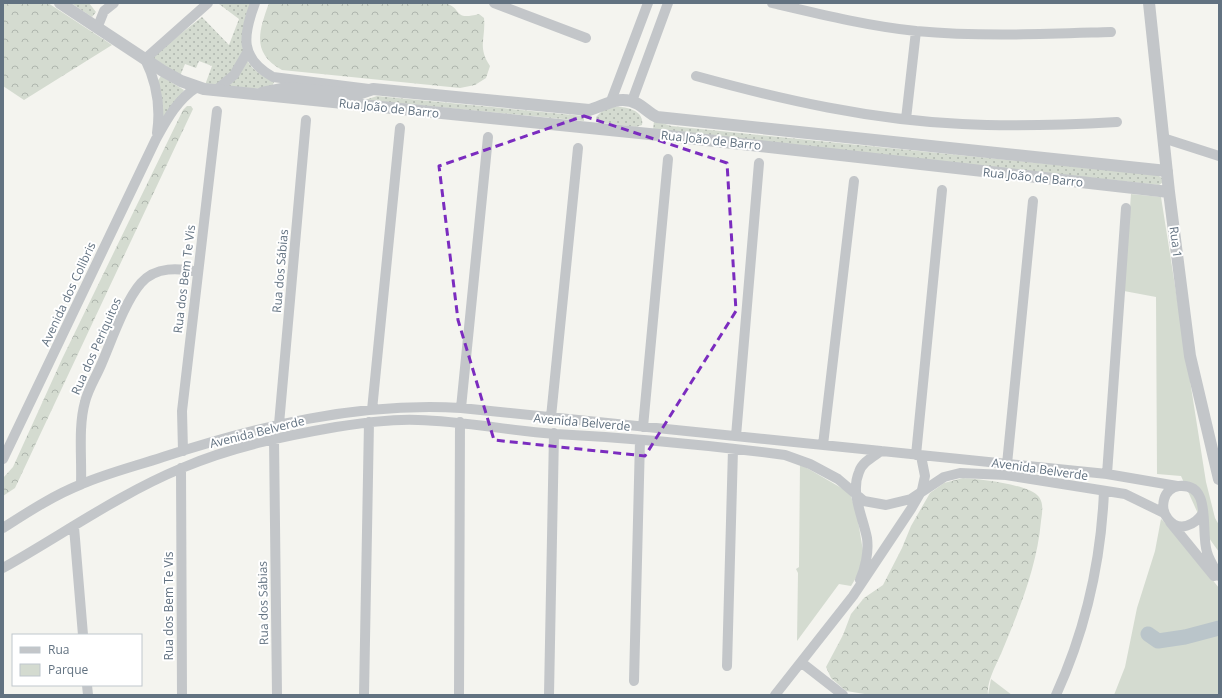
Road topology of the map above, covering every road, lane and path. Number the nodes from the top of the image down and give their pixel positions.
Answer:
1 (60, 3) edge
2 (97, 3) edge
3 (114, 3) edge
4 (208, 3) edge
5 (255, 3) edge
6 (494, 3) edge
7 (648, 3) edge
8 (668, 3) edge
9 (772, 3) edge
10 (1149, 3) edge
11 (104, 11) junction
12 (644, 13) junction
13 (662, 20) junction
14 (98, 26) junction
15 (916, 31) junction
16 (1111, 32) dead end
17 (586, 38) dead end
18 (631, 48) junction
19 (248, 51) junction
20 (649, 54) junction
21 (146, 59) junction
22 (163, 71) junction
23 (696, 76) dead end
24 (155, 84) junction
25 (189, 88) junction
26 (373, 89) junction
27 (215, 91) junction
28 (253, 95) junction
29 (611, 101) junction
30 (632, 102) junction
31 (595, 108) junction
32 (217, 111) dead end
33 (648, 112) junction
34 (906, 119) junction
35 (306, 120) dead end
36 (1117, 122) dead end
37 (400, 128) dead end
38 (594, 128) junction
39 (645, 133) junction
40 (488, 137) dead end
41 (1163, 138) junction
42 (156, 139) junction
43 (578, 148) dead end
44 (1219, 156) edge
45 (668, 159) dead end
46 (759, 163) dead end
47 (1167, 170) junction
48 (854, 180) dead end
49 (942, 190) dead end
50 (1169, 192) junction
51 (1033, 201) dead end
52 (1126, 208) dead end
53 (198, 272) junction
54 (409, 407) junction
55 (437, 407) junction
56 (461, 408) junction
57 (372, 410) junction
58 (551, 417) junction
59 (418, 420) junction
60 (389, 421) junction
61 (584, 421) junction
62 (369, 422) junction
63 (460, 422) junction
64 (279, 424) junction
65 (615, 424) junction
66 (643, 427) junction
67 (253, 430) junction
68 (554, 433) junction
69 (570, 434) junction
70 (594, 435) junction
71 (736, 436) junction
72 (226, 438) junction
73 (274, 439) junction
74 (763, 439) junction
75 (640, 440) junction
76 (792, 442) junction
77 (823, 445) junction
78 (239, 448) junction
79 (733, 449) junction
80 (182, 451) junction
81 (751, 451) junction
82 (881, 451) junction
83 (772, 454) junction
84 (919, 455) junction
85 (211, 457) junction
86 (3, 460) edge
87 (1006, 464) junction
88 (181, 468) junction
89 (1107, 474) junction
90 (1219, 478) edge
91 (81, 484) junction
92 (1177, 486) junction
93 (922, 490) junction
94 (1104, 491) junction
95 (856, 496) junction
96 (1203, 513) junction
97 (1166, 517) junction
98 (74, 526) junction
99 (3, 528) edge
100 (3, 568) edge
101 (1219, 576) edge
102 (1219, 581) edge
103 (853, 596) junction
104 (83, 634) edge
105 (802, 663) junction
106 (727, 666) dead end
107 (634, 682) dead end
108 (182, 695) edge
109 (277, 695) edge
110 (364, 695) edge
111 (459, 695) edge
112 (549, 695) edge
113 (775, 695) edge
114 (842, 695) edge
115 (1056, 695) edge

1 - 14 street, Rua João de Barro
2 - 11 street
3 - 11 street
4 - 21 street
5 - 19 street
6 - 17 street
7 - 12 street
8 - 13 street
9 - 15 street
10 - 41 street, Rua 1
11 - 14 street
12 - 13 street
12 - 18 street
13 - 20 street
14 - 21 street, Rua João de Barro
15 - 16 street
15 - 34 street
18 - 20 street
18 - 29 street
19 - 26 street, Rua João de Barro
19 - 27 street
20 - 30 street
21 - 22 street, Rua João de Barro
21 - 24 street, Avenida dos Colibris
22 - 24 street
22 - 25 street, Rua João de Barro
23 - 34 street
24 - 42 street, Avenida dos Colibris
25 - 27 street, Rua João de Barro
25 - 42 street, Avenida dos Colibris
26 - 28 street, Rua João de Barro
26 - 31 street, Rua João de Barro
27 - 28 street, Rua João de Barro
28 - 38 street, Rua João de Barro
29 - 30 street, Rua João de Barro
29 - 31 street, Rua João de Barro
30 - 33 street, Rua João de Barro
31 - 38 street
32 - 53 street, Rua dos Bem Te Vis
33 - 39 street
33 - 47 street, Rua João de Barro
34 - 36 street
35 - 64 street, Rua dos Sábias
37 - 57 street
38 - 39 street, Rua João de Barro
39 - 50 street, Rua João de Barro
40 - 56 street
41 - 44 street
41 - 47 street, Rua 1
42 - 86 street, Avenida dos Colibris
43 - 58 street
45 - 66 street
46 - 71 street
47 - 50 street, Rua 1
48 - 77 street
49 - 84 street
50 - 90 street, Rua 1
51 - 87 street
52 - 89 street
53 - 80 street, Rua dos Bem Te Vis
53 - 91 street, Rua dos Periquitos
54 - 55 street, Avenida Belverde
54 - 57 street, Avenida Belverde
54 - 60 street
55 - 56 street, Avenida Belverde
55 - 59 street
56 - 58 street, Avenida Belverde
57 - 64 street, Avenida Belverde
58 - 61 street, Avenida Belverde
59 - 60 street, Avenida Belverde
59 - 63 street, Avenida Belverde
60 - 62 street, Avenida Belverde
61 - 65 street, Avenida Belverde
61 - 69 street
62 - 73 street, Avenida Belverde
62 - 110 street
63 - 68 street, Avenida Belverde
63 - 111 street
64 - 67 street, Avenida Belverde
65 - 66 street, Avenida Belverde
65 - 70 street
66 - 71 street, Avenida Belverde
67 - 72 street, Avenida Belverde
67 - 78 street
68 - 69 street, Avenida Belverde
68 - 112 street
69 - 70 street, Avenida Belverde
70 - 75 street, Avenida Belverde
71 - 74 street, Avenida Belverde
72 - 80 street, Avenida Belverde
72 - 85 street
73 - 78 street, Avenida Belverde
73 - 109 street, Rua dos Sábias
74 - 76 street, Avenida Belverde
74 - 81 street
75 - 79 street, Avenida Belverde
75 - 107 street
76 - 77 street, Avenida Belverde
76 - 83 street
77 - 82 street, Avenida Belverde
78 - 85 street, Avenida Belverde
79 - 81 street, Avenida Belverde
79 - 106 street
80 - 91 street, Avenida Belverde
81 - 83 street, Avenida Belverde
82 - 84 street, Avenida Belverde
82 - 95 street
83 - 95 street, Avenida Belverde
84 - 87 street, Avenida Belverde
84 - 93 street
85 - 88 street, Avenida Belverde
87 - 89 street, Avenida Belverde
88 - 98 street, Avenida Belverde
88 - 108 street, Rua dos Bem Te Vis
89 - 92 street, Avenida Belverde
91 - 99 street, Avenida Belverde
92 - 96 street
92 - 97 street
93 - 94 street, Avenida Belverde
93 - 95 street, Avenida Belverde
93 - 103 street
94 - 97 street, Avenida Belverde
94 - 115 street
95 - 103 street
96 - 97 street
96 - 101 street
97 - 102 street, Avenida Belverde
98 - 100 street, Avenida Belverde
98 - 104 street
103 - 105 street
105 - 113 street
105 - 114 street

